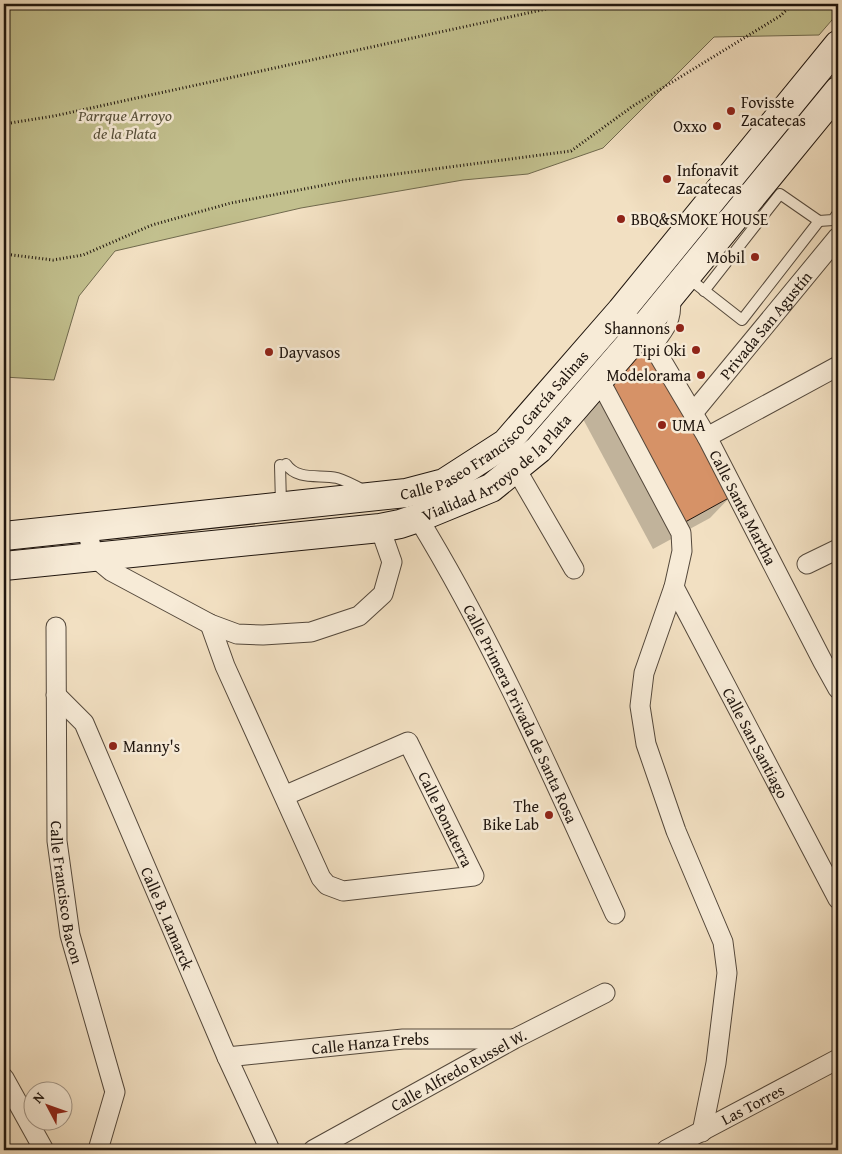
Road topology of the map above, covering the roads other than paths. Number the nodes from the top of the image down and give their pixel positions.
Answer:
1 (838, 45) edge
2 (836, 99) edge
3 (714, 195) junction
4 (838, 213) edge
5 (746, 220) junction
6 (819, 221) junction
7 (838, 237) edge
8 (688, 286) junction
9 (621, 311) junction
10 (649, 339) junction
11 (838, 366) edge
12 (600, 381) junction
13 (693, 413) junction
14 (707, 437) junction
15 (516, 469) junction
16 (375, 497) junction
17 (281, 505) junction
18 (418, 518) junction
19 (86, 528) junction
20 (380, 528) junction
21 (4, 536) edge
22 (838, 549) edge
23 (93, 556) junction
24 (807, 564) dead end
25 (4, 566) edge
26 (574, 569) dead end
27 (674, 587) junction
28 (210, 624) junction
29 (56, 627) dead end
30 (838, 689) edge
31 (56, 695) junction
32 (284, 796) junction
33 (838, 899) edge
34 (615, 914) dead end
35 (605, 993) dead end
36 (514, 1039) junction
37 (227, 1057) junction
38 (838, 1059) edge
39 (4, 1078) edge
40 (702, 1132) junction
41 (44, 1150) edge
42 (98, 1150) edge
43 (270, 1150) edge
44 (313, 1150) edge
45 (666, 1150) edge

1 - 3 main road, Calle Paseo Francisco García Salinas
2 - 5 main road, Vialidad Arroyo de la Plata
3 - 5 main road
3 - 9 main road, Calle Paseo Francisco García Salinas
4 - 6 lane
5 - 6 lane
5 - 8 main road, Vialidad Arroyo de la Plata
6 - 8 lane
7 - 13 street, Privada San Agustín
8 - 10 main road, Vialidad Arroyo de la Plata
9 - 10 street, Calle Santa Martha
9 - 16 main road, Calle Paseo Francisco García Salinas
10 - 12 main road, Vialidad Arroyo de la Plata
10 - 13 street, Calle Santa Martha
11 - 14 street
12 - 15 main road, Vialidad Arroyo de la Plata
12 - 27 street
13 - 14 street, Calle Santa Martha
14 - 30 street, Calle Santa Martha
15 - 18 main road, Vialidad Arroyo de la Plata
15 - 26 street
16 - 17 main road, Calle Paseo Francisco García Salinas
16 - 17 lane
17 - 19 main road, Calle Paseo Francisco García Salinas
18 - 20 main road, Vialidad Arroyo de la Plata
18 - 34 street, Calle Primera Privada de Santa Rosa
19 - 21 main road, Calle Paseo Francisco García Salinas
19 - 23 street
20 - 23 main road, Vialidad Arroyo de la Plata
20 - 28 street
22 - 24 street
23 - 25 main road, Vialidad Arroyo de la Plata
23 - 28 street
27 - 33 street, Calle San Santiago
27 - 40 street
28 - 32 street, Calle Bonaterra
29 - 31 street, Calle Francisco Bacon
31 - 37 street, Calle B. Lamarck
31 - 42 street, Calle Francisco Bacon
32 - 32 street, Calle Bonaterra
35 - 36 street, Calle Alfredo Russel W.
36 - 37 street, Calle Hanza Frebs
36 - 44 street, Calle Alfredo Russel W.
37 - 43 street, Calle B. Lamarck
38 - 40 street, Las Torres
39 - 41 street
40 - 45 street, Las Torres

